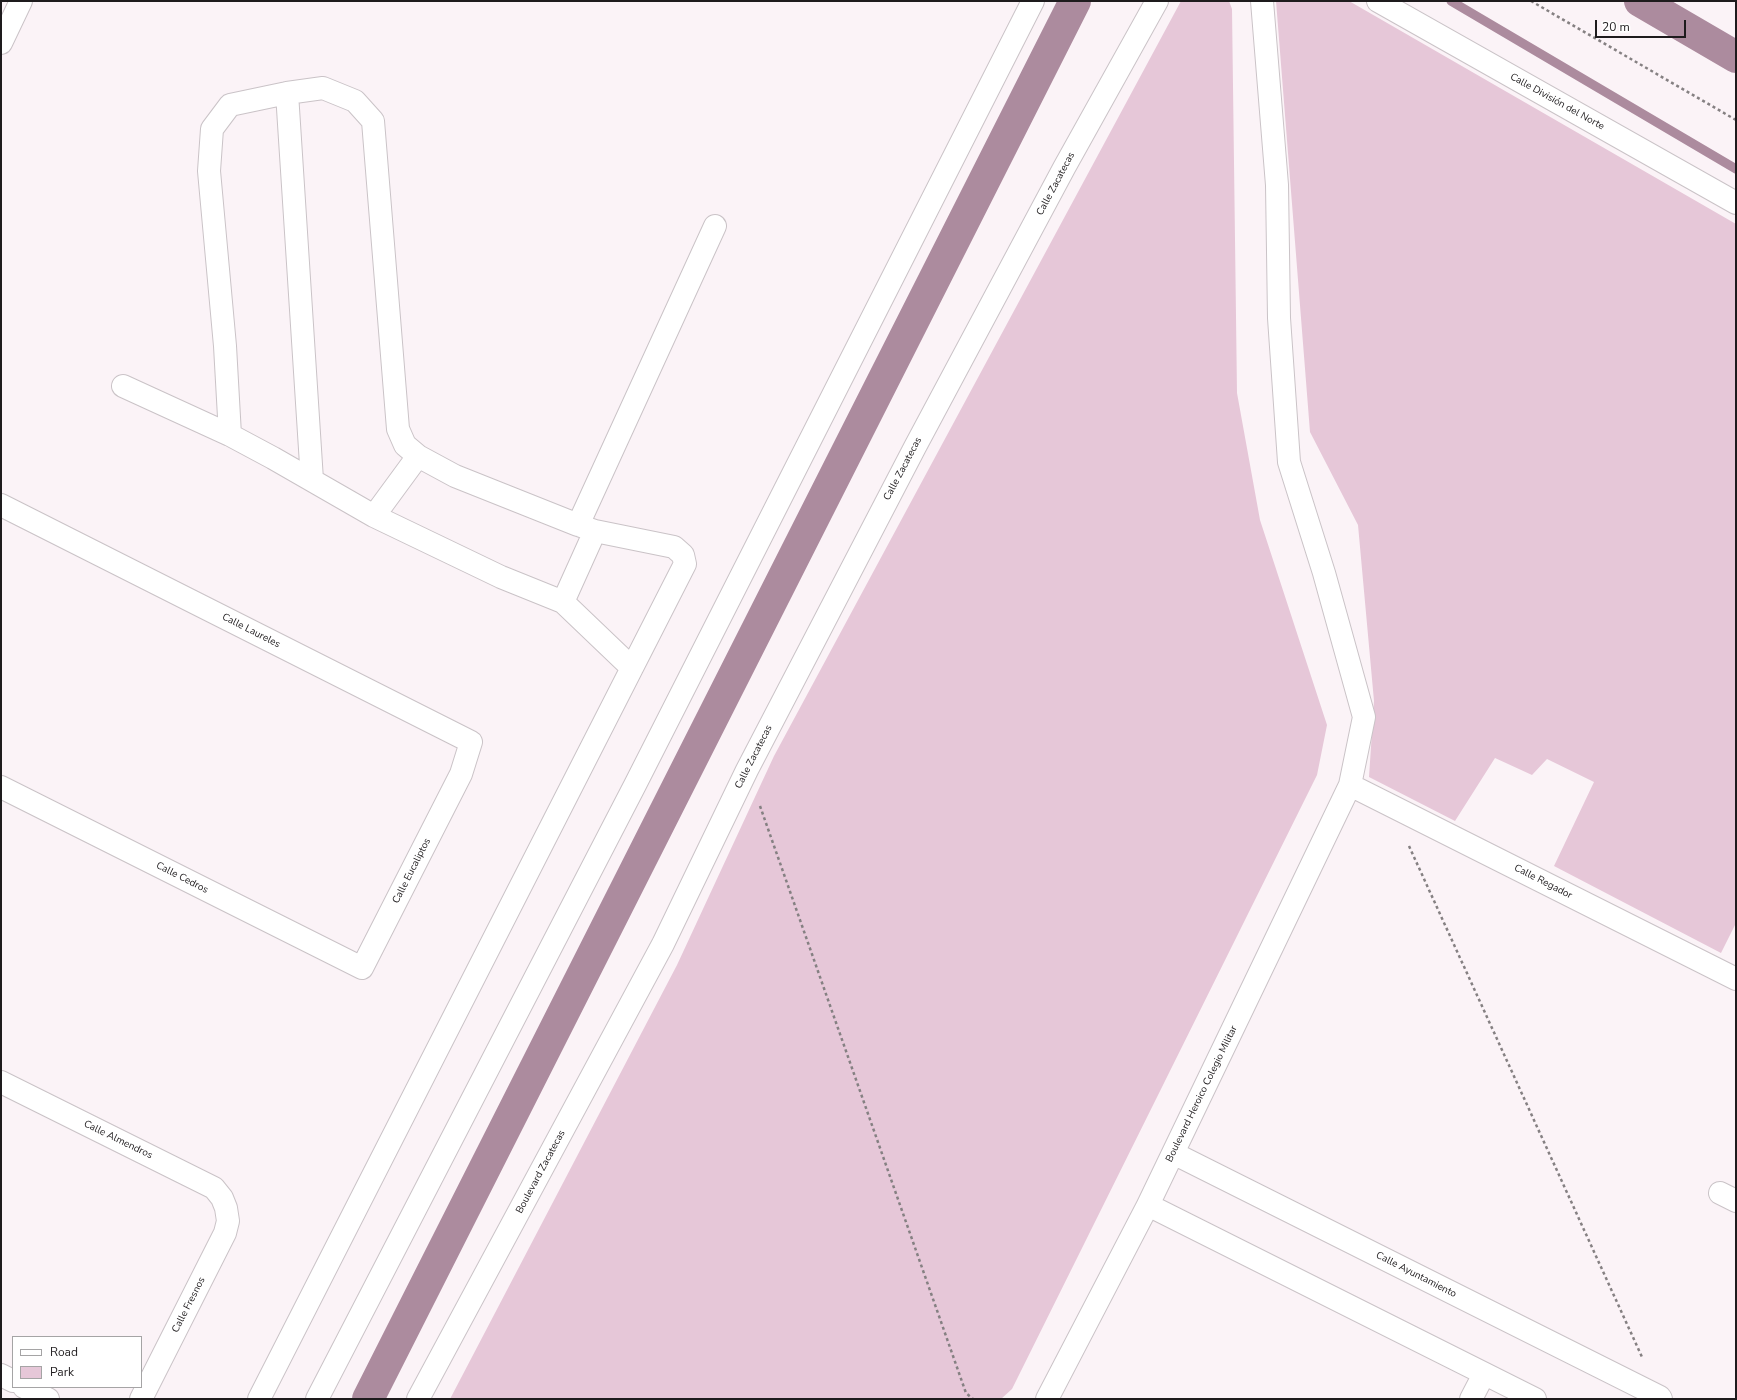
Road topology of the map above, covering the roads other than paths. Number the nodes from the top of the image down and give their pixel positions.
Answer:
1 (22, 1) edge
2 (1033, 1) edge
3 (1156, 1) edge
4 (1262, 1) edge
5 (1378, 1) edge
6 (1, 43) edge
7 (287, 93) junction
8 (1736, 203) edge
9 (715, 226) dead end
10 (123, 386) dead end
11 (230, 435) junction
12 (418, 456) junction
13 (312, 480) junction
14 (1, 505) edge
15 (374, 516) junction
16 (586, 528) junction
17 (563, 602) junction
18 (632, 668) junction
19 (461, 774) joint
20 (1350, 785) junction
21 (1, 788) edge
22 (663, 944) joint
23 (362, 968) joint
24 (1736, 979) edge
25 (1, 1082) edge
26 (1173, 1153) junction
27 (1148, 1205) junction
28 (226, 1208) joint
29 (1484, 1374) junction
30 (1, 1375) edge
31 (12, 1380) edge
32 (26, 1388) edge
33 (1660, 1398) edge
34 (48, 1399) edge
35 (140, 1399) edge
36 (258, 1399) edge
37 (317, 1399) edge
38 (418, 1399) edge
39 (1047, 1399) edge
40 (1471, 1399) edge
41 (1535, 1399) edge

1 - 6 street
2 - 37 street
3 - 22 street, Calle Zacatecas
4 - 20 street, Boulevard Heroico Colegio Militar
5 - 8 street, Calle División del Norte
7 - 11 street
7 - 12 street
7 - 13 street
9 - 16 street
10 - 11 street
11 - 13 street
12 - 15 street
12 - 16 street
13 - 15 street
14 - 19 street, Calle Laureles
15 - 17 street
16 - 17 street
16 - 18 street
17 - 18 street
18 - 36 street
19 - 23 street, Calle Eucaliptos
20 - 24 street, Calle Regador
20 - 26 street, Boulevard Heroico Colegio Militar
21 - 23 street, Calle Cedros
22 - 38 street, Boulevard Zacatecas
25 - 28 street, Calle Almendros
26 - 27 street, Boulevard Heroico Colegio Militar
26 - 33 street, Calle Ayuntamiento
27 - 29 street
27 - 39 street, Boulevard Heroico Colegio Militar
28 - 35 street, Calle Fresnos
29 - 40 street
29 - 41 street
30 - 31 street
32 - 34 street

